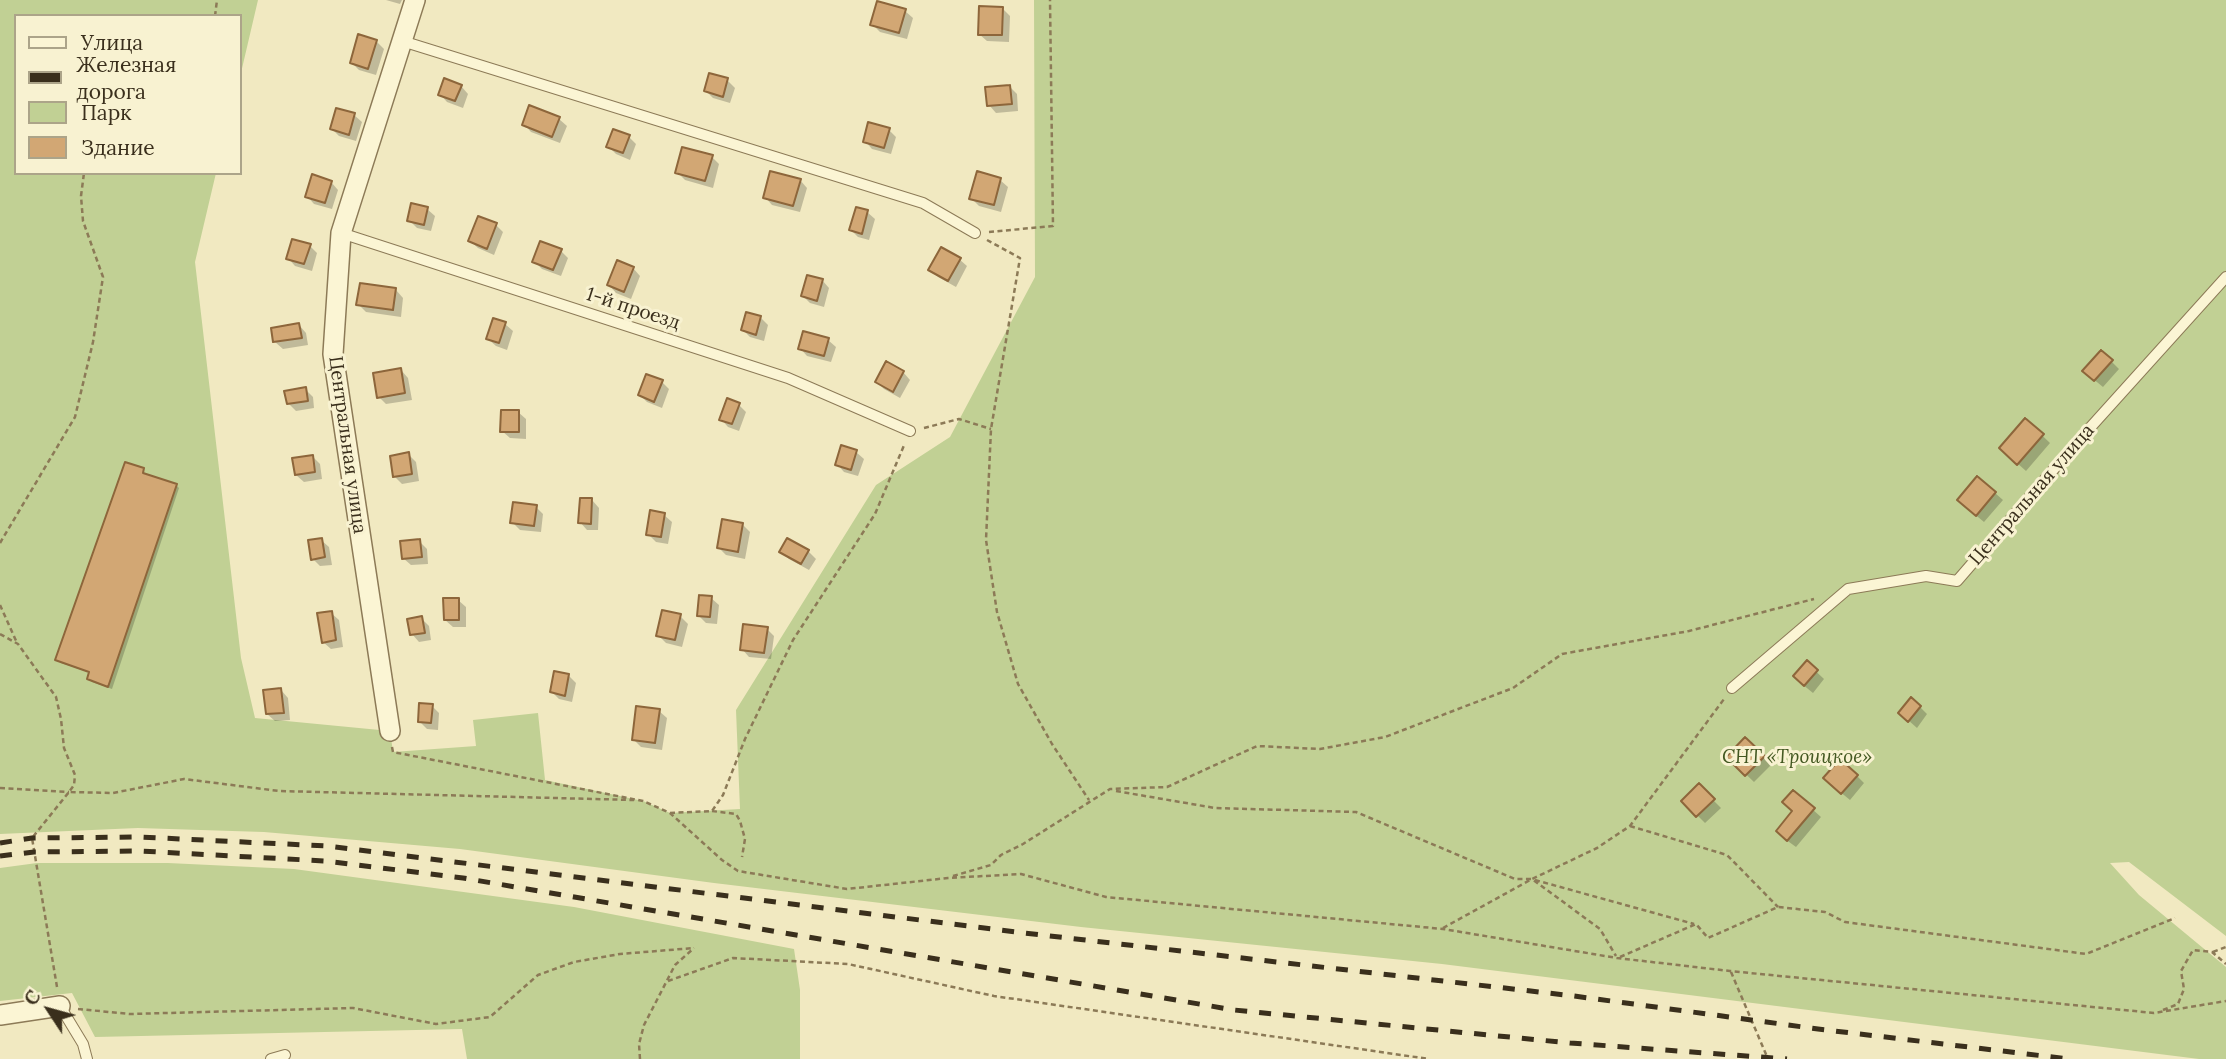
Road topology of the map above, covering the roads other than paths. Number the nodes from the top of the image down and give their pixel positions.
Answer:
1 (415, 0) edge
2 (402, 41) junction
3 (341, 233) junction
4 (975, 233) road end
5 (2226, 277) edge
6 (910, 431) road end
7 (1732, 688) road end
8 (390, 731) road end
9 (60, 1006) joint
10 (0, 1015) edge
11 (285, 1055) dead end
12 (87, 1059) edge
13 (271, 1059) edge

1 - 2 street, Центральная улица
2 - 3 street, Центральная улица
2 - 4 lane
3 - 6 lane, 1-й проезд
3 - 8 street, Центральная улица
5 - 7 lane, Центральная улица
9 - 10 street
9 - 12 lane
11 - 13 lane

